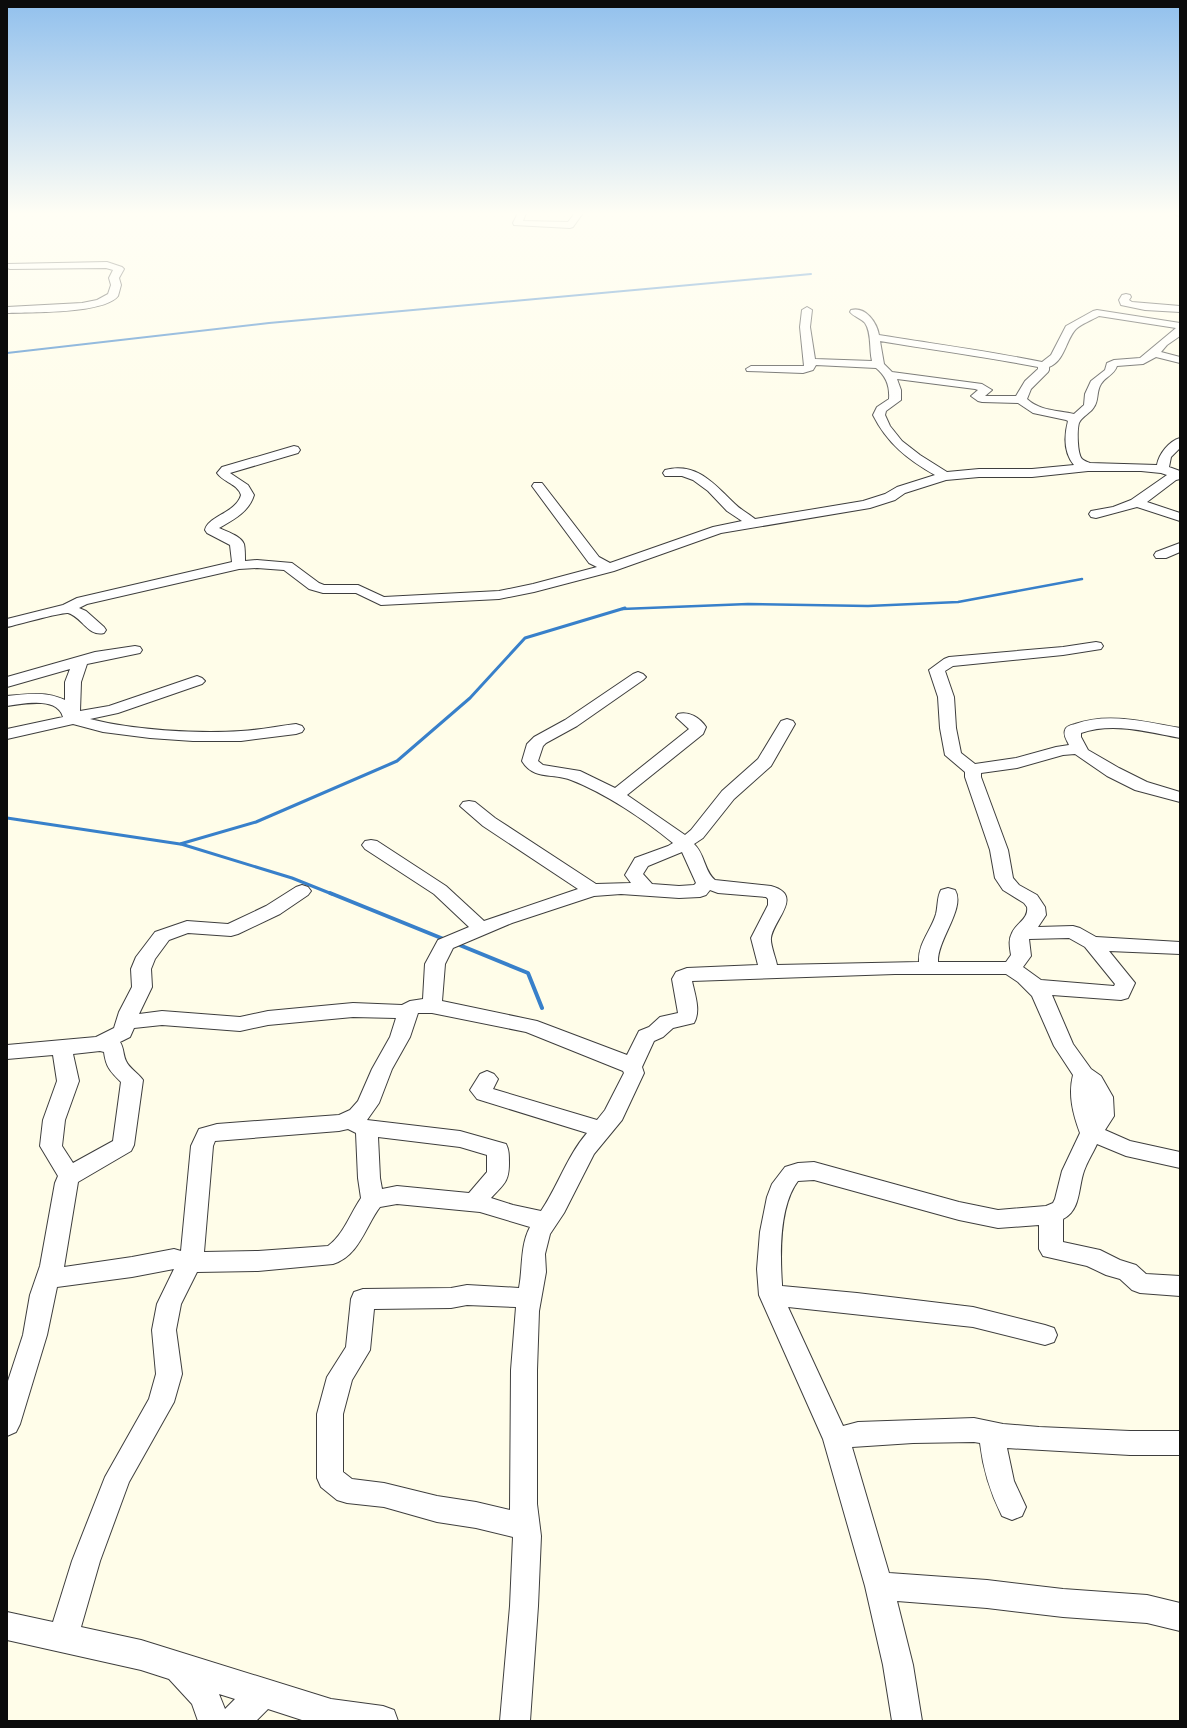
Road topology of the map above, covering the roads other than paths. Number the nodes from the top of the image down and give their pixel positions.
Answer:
1 (114, 294) edge
2 (1126, 297) dead end
3 (1173, 297) dead end
4 (1179, 309) edge
5 (7, 310) edge
6 (806, 310) dead end
7 (854, 312) dead end
8 (1180, 326) edge
9 (1180, 330) edge
10 (876, 338) junction
11 (1154, 353) junction
12 (1180, 360) edge
13 (810, 363) junction
14 (879, 365) junction
15 (1043, 365) junction
16 (751, 369) dead end
17 (889, 375) junction
18 (1021, 400) junction
19 (1074, 420) junction
20 (1180, 442) edge
21 (294, 450) dead end
22 (1088, 467) junction
23 (1164, 469) junction
24 (669, 473) dead end
25 (1179, 474) edge
26 (945, 476) junction
27 (538, 486) dead end
28 (1136, 503) junction
29 (1096, 514) dead end
30 (1180, 517) edge
31 (753, 523) junction
32 (1180, 547) edge
33 (1160, 554) dead end
34 (239, 565) junction
35 (609, 568) junction
36 (68, 608) junction
37 (7, 622) edge
38 (99, 630) dead end
39 (1096, 646) dead end
40 (135, 650) dead end
41 (81, 661) junction
42 (638, 677) dead end
43 (197, 681) dead end
44 (7, 682) edge
45 (7, 701) edge
46 (72, 716) junction
47 (684, 717) dead end
48 (788, 724) dead end
49 (296, 729) dead end
50 (1180, 733) edge
51 (7, 734) edge
52 (1080, 749) junction
53 (973, 770) junction
54 (616, 795) junction
55 (1180, 797) edge
56 (469, 806) dead end
57 (683, 842) junction
58 (371, 845) dead end
59 (709, 884) junction
60 (646, 889) junction
61 (592, 890) junction
62 (302, 891) dead end
63 (948, 894) dead end
64 (481, 928) junction
65 (1021, 932) junction
66 (1092, 943) junction
67 (1180, 948) edge
68 (930, 968) junction
69 (1010, 969) junction
70 (769, 971) junction
71 (1035, 986) junction
72 (432, 1006) junction
73 (408, 1012) junction
74 (126, 1022) junction
75 (100, 1044) junction
76 (62, 1048) junction
77 (7, 1052) edge
78 (632, 1067) junction
79 (487, 1079) dead end
80 (359, 1125) junction
81 (602, 1130) junction
82 (1092, 1133) junction
83 (1180, 1160) edge
84 (69, 1176) junction
85 (373, 1200) junction
86 (480, 1203) junction
87 (1051, 1214) junction
88 (545, 1222) junction
89 (189, 1263) junction
90 (47, 1279) junction
91 (1180, 1286) edge
92 (771, 1295) junction
93 (529, 1298) junction
94 (1045, 1335) dead end
95 (7, 1424) edge
96 (992, 1433) junction
97 (836, 1439) junction
98 (1180, 1443) edge
99 (1012, 1507) dead end
100 (525, 1523) junction
101 (879, 1586) junction
102 (1180, 1617) edge
103 (7, 1626) edge
104 (63, 1638) junction
105 (178, 1667) junction
106 (264, 1693) junction
107 (213, 1721) edge
108 (235, 1721) edge
109 (383, 1721) edge
110 (515, 1721) edge
111 (907, 1721) edge

1 - 5 street
2 - 4 street
3 - 4 street
6 - 13 street
7 - 10 street
8 - 15 street
9 - 11 street
10 - 14 street
10 - 15 street
11 - 12 street
11 - 19 street
13 - 14 street
13 - 16 street
14 - 17 street
15 - 18 street
17 - 18 street
17 - 26 street
18 - 19 street
19 - 22 street
20 - 23 street
21 - 34 street
22 - 23 street
22 - 26 street
23 - 25 street
24 - 31 street
25 - 28 street
26 - 31 street
27 - 35 street
28 - 29 street
28 - 30 street
31 - 35 street
32 - 33 street
34 - 35 street
34 - 36 street
36 - 37 street
36 - 38 street
39 - 53 street
40 - 41 street
41 - 44 street
41 - 46 street
42 - 54 street
43 - 46 street
45 - 46 street
46 - 49 street
46 - 51 street
47 - 54 street
48 - 57 street
50 - 52 street
52 - 53 street
52 - 55 street
53 - 65 street
54 - 57 street
56 - 61 street
57 - 59 street
57 - 60 street
58 - 64 street
59 - 60 street
59 - 70 street
60 - 61 street
61 - 64 street
62 - 74 street
63 - 68 street
64 - 72 street
65 - 66 street
65 - 69 street
66 - 67 street
66 - 71 street
68 - 69 street
68 - 70 street
69 - 71 street
70 - 78 street
71 - 82 street
72 - 73 street
72 - 78 street
73 - 74 street
73 - 80 street
74 - 75 street
75 - 76 street
75 - 84 street
76 - 77 street
76 - 84 street
78 - 81 street
79 - 81 street
80 - 85 street
80 - 86 street
80 - 89 street
81 - 88 street
82 - 83 street
82 - 87 street
84 - 90 street
85 - 86 street
85 - 89 street
86 - 88 street
87 - 91 street
87 - 92 street
88 - 93 street
89 - 90 street
89 - 104 street
90 - 95 street
92 - 94 street
92 - 97 street
93 - 100 street
93 - 100 street
96 - 97 street
96 - 98 street
96 - 99 street
97 - 101 street
100 - 110 street
101 - 102 street
101 - 111 street
103 - 104 street
104 - 105 street
105 - 106 street
105 - 107 street
106 - 108 street
106 - 109 street

